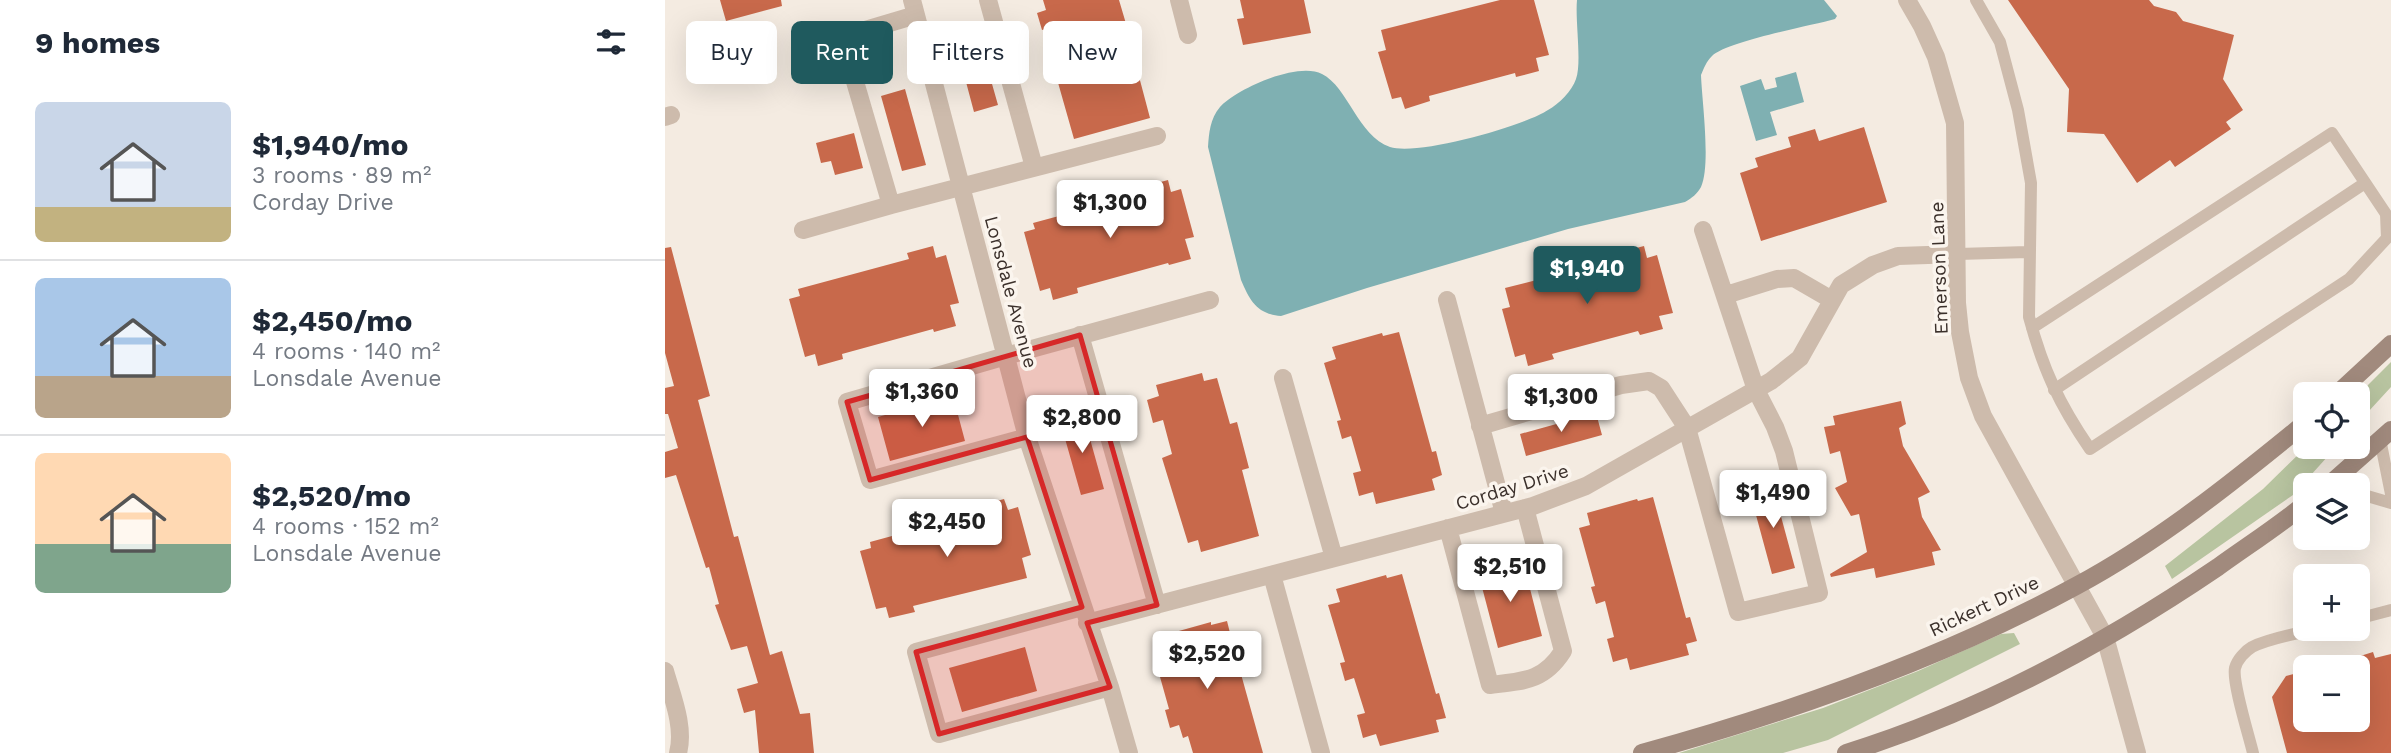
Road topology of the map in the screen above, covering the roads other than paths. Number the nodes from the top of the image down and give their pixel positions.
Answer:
1 (988, 0) edge
2 (1179, 0) edge
3 (1907, 0) edge
4 (1976, 0) edge
5 (914, 8) edge
6 (1188, 35) dead end
7 (1157, 135) dead end
8 (1034, 167) junction
9 (2365, 183) junction
10 (961, 187) junction
11 (891, 205) junction
12 (803, 230) dead end
13 (1703, 230) dead end
14 (2028, 252) junction
15 (1958, 254) junction
16 (1726, 295) junction
17 (1210, 300) dead end
18 (1447, 300) dead end
19 (1832, 300) junction
20 (2032, 328) junction
21 (1080, 335) junction
22 (2391, 344) edge
23 (1006, 356) junction
24 (1283, 378) dead end
25 (2350, 382) edge
26 (1756, 390) junction
27 (2054, 390) junction
28 (1480, 426) junction
29 (1687, 428) junction
30 (2293, 433) edge
31 (2386, 434) edge
32 (1027, 437) junction
33 (2342, 473) edge
34 (2391, 494) edge
35 (2370, 497) edge
36 (2391, 503) edge
37 (1525, 508) junction
38 (1504, 513) junction
39 (2293, 513) edge
40 (1448, 528) junction
41 (1334, 558) junction
42 (1272, 575) junction
43 (2077, 586) junction
44 (1157, 605) junction
45 (2391, 610) edge
46 (1085, 615) junction
47 (2370, 616) edge
48 (2293, 636) edge
49 (2105, 637) junction
50 (665, 671) edge
51 (1110, 687) junction
52 (678, 753) edge
53 (1129, 753) edge
54 (1321, 753) edge
55 (1641, 753) edge
56 (1846, 753) edge
57 (2137, 753) edge
58 (2253, 753) edge

1 - 8 street
2 - 6 street
3 - 15 street, Emerson Lane
4 - 14 lane
5 - 10 street, Lonsdale Avenue
5 - 11 street
7 - 8 street
8 - 10 street
9 - 20 lane
9 - 27 lane
9 - 27 lane
10 - 11 street
10 - 23 street, Lonsdale Avenue
11 - 12 street
13 - 16 street
14 - 15 lane
14 - 20 lane
15 - 19 street, Corday Drive
15 - 43 street, Emerson Lane
16 - 19 street
16 - 26 street
17 - 21 street
18 - 28 street
19 - 26 street, Corday Drive
20 - 27 lane
21 - 23 street
21 - 44 street
22 - 25 street
23 - 32 street, Lonsdale Avenue
23 - 32 street
24 - 41 street
26 - 29 street, Corday Drive
26 - 29 street
28 - 29 street
28 - 38 street
29 - 37 street, Corday Drive
30 - 43 street, Rickert Drive
31 - 33 street
31 - 34 lane
32 - 46 street, Lonsdale Avenue
35 - 36 lane
37 - 38 street, Corday Drive
37 - 40 street
38 - 40 street, Corday Drive
39 - 49 street
40 - 41 street, Corday Drive
41 - 42 street, Corday Drive
42 - 44 street, Corday Drive
42 - 54 street
43 - 49 street, Emerson Lane
43 - 55 street, Rickert Drive
44 - 46 street, Corday Drive
45 - 47 lane
46 - 51 street, Lonsdale Avenue
46 - 51 street, Corday Drive
48 - 58 lane
49 - 56 street
49 - 57 street, Emerson Lane
50 - 52 street
51 - 53 street, Lonsdale Avenue

